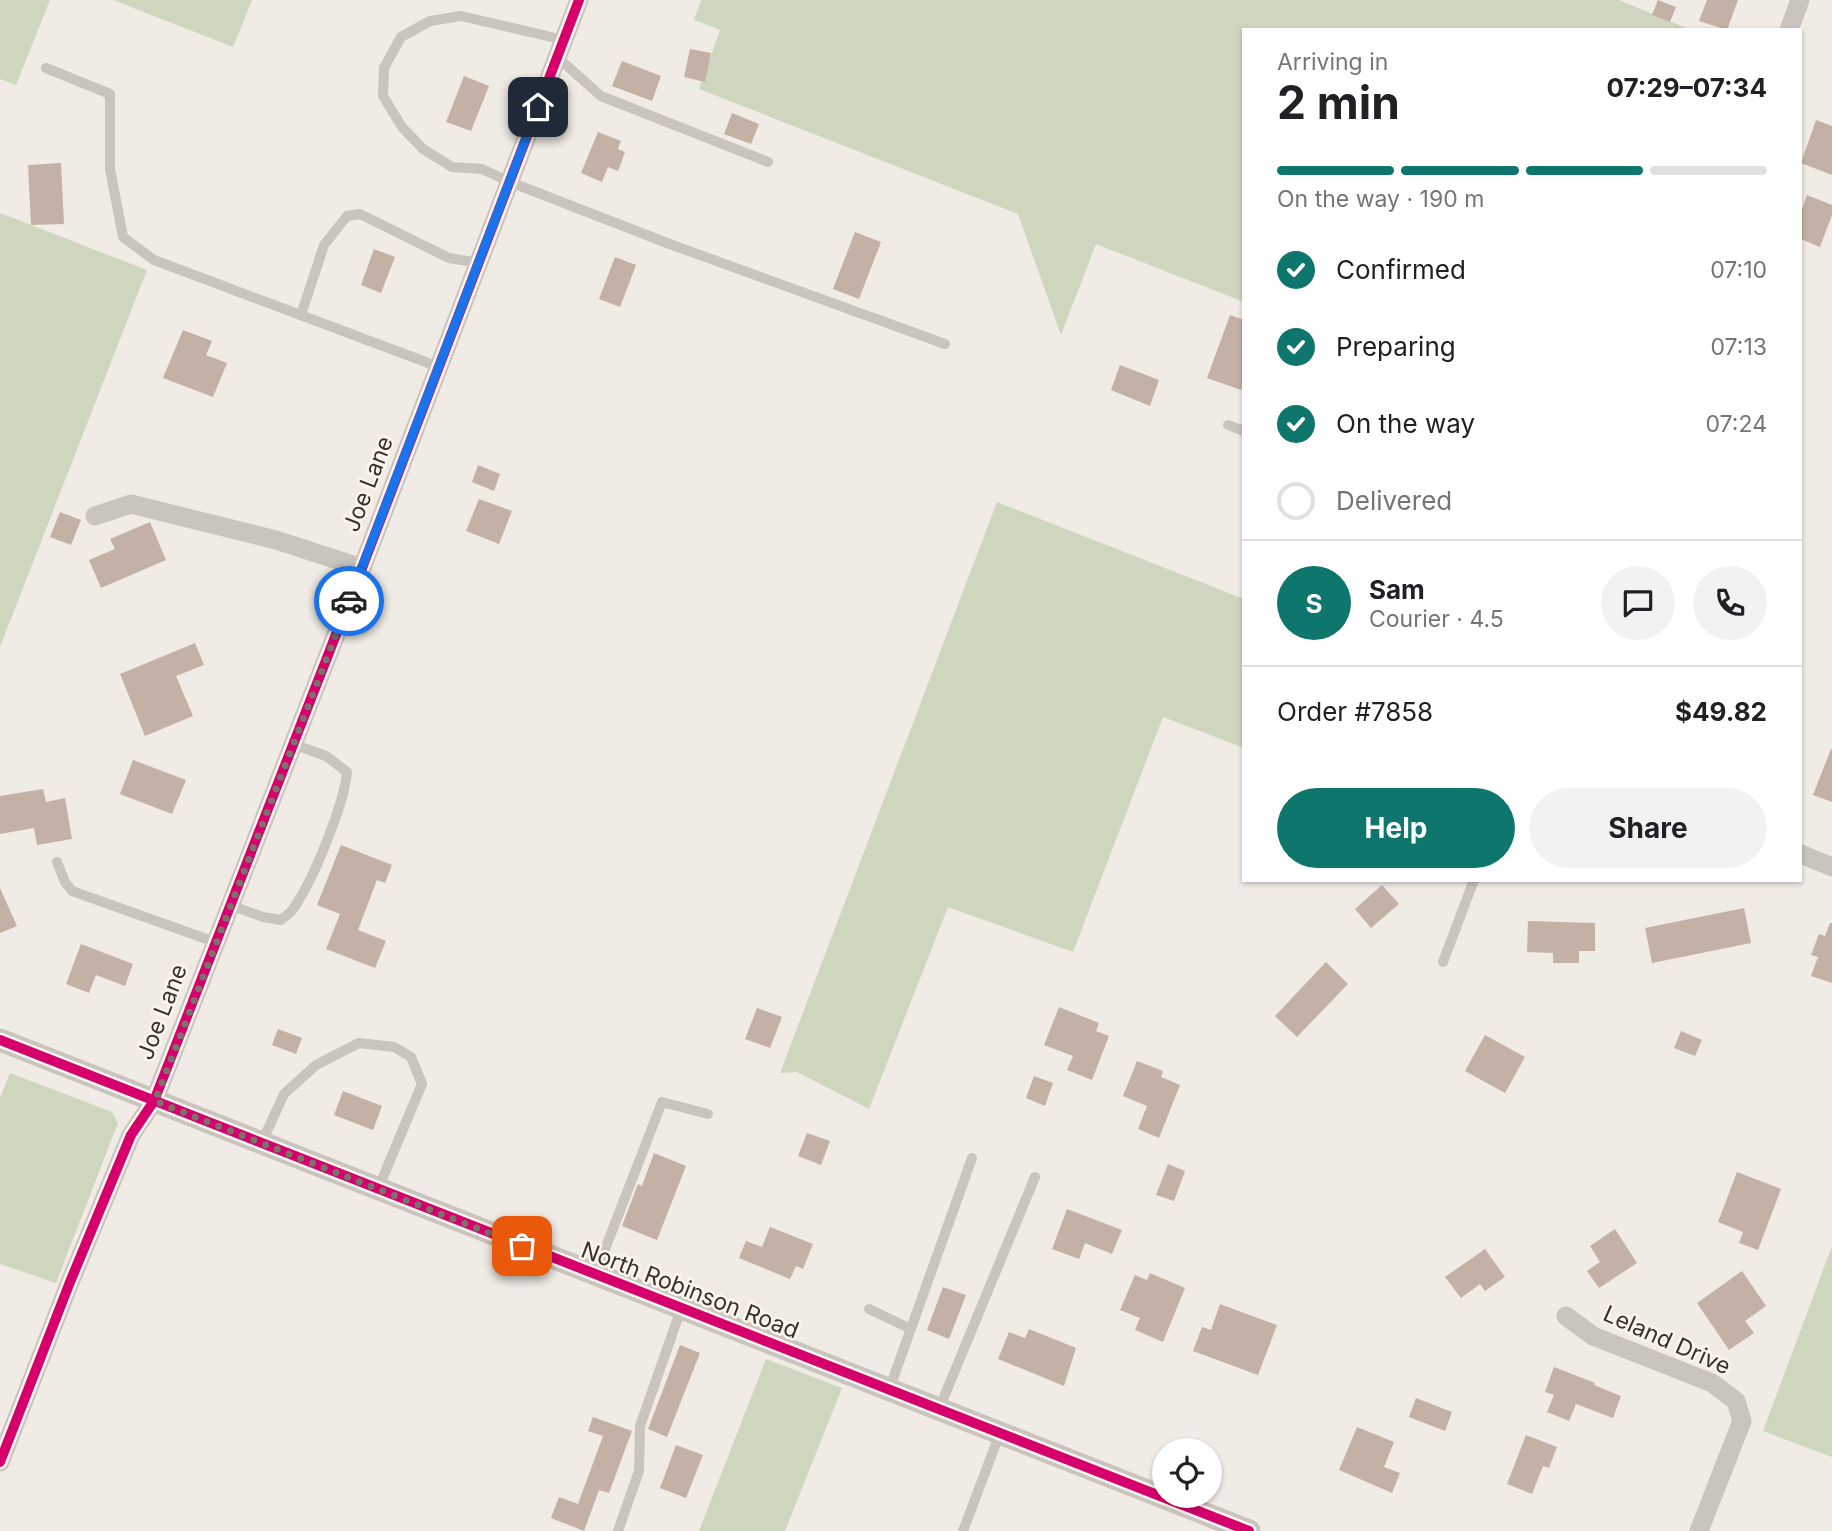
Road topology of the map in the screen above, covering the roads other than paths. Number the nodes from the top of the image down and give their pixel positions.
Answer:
1 (579, 0) edge
2 (1800, 0) edge
3 (1790, 28) edge
4 (561, 49) junction
5 (46, 68) dead end
6 (768, 162) dead end
7 (510, 182) junction
8 (479, 263) junction
9 (301, 315) junction
10 (945, 344) dead end
11 (439, 367) junction
12 (1228, 425) dead end
13 (1242, 430) edge
14 (95, 516) dead end
15 (362, 568) junction
16 (293, 744) junction
17 (1802, 854) edge
18 (57, 862) dead end
19 (1832, 867) edge
20 (1473, 882) edge
21 (230, 905) junction
22 (215, 942) junction
23 (1443, 962) dead end
24 (2, 1046) edge
25 (155, 1101) junction
26 (708, 1114) dead end
27 (261, 1143) junction
28 (972, 1158) dead end
29 (1035, 1177) dead end
30 (378, 1189) junction
31 (594, 1275) junction
32 (681, 1309) junction
33 (869, 1309) dead end
34 (1566, 1316) dead end
35 (911, 1329) junction
36 (889, 1390) junction
37 (938, 1409) junction
38 (1000, 1433) junction
39 (0, 1462) edge
40 (618, 1531) edge
41 (963, 1531) edge
42 (1249, 1531) edge
43 (1699, 1531) edge

1 - 4 street, Joe Lane
2 - 3 street
4 - 6 lane
4 - 7 street, Joe Lane
4 - 7 lane
5 - 9 lane
7 - 8 street, Joe Lane
7 - 10 lane
8 - 9 lane
8 - 11 street, Joe Lane
9 - 11 lane
11 - 15 street, Joe Lane
12 - 13 lane
14 - 15 street
15 - 16 street, Joe Lane
16 - 21 street, Joe Lane
16 - 21 lane
17 - 19 street
18 - 22 lane
20 - 23 lane
21 - 22 street, Joe Lane
22 - 25 street, Joe Lane
24 - 25 street, North Robinson Road
25 - 27 street, North Robinson Road
25 - 39 street, Joe Lane
26 - 31 lane
27 - 30 street, North Robinson Road
27 - 30 lane
28 - 35 lane
29 - 37 lane
30 - 31 street, North Robinson Road
31 - 32 street, North Robinson Road
32 - 36 street, North Robinson Road
32 - 40 lane
33 - 35 lane
34 - 43 street, Leland Drive
35 - 36 lane
36 - 37 street, North Robinson Road
37 - 38 street, North Robinson Road
38 - 41 lane
38 - 42 street, North Robinson Road

